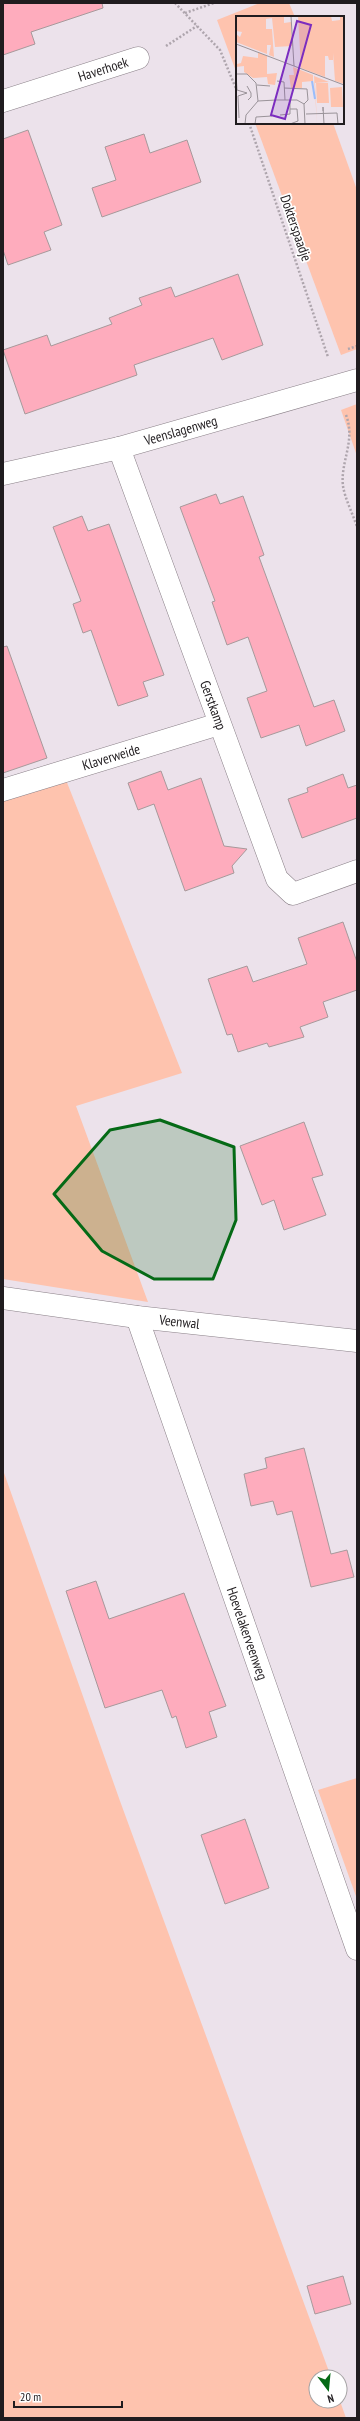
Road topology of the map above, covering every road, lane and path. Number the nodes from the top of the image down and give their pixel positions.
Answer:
1 (175, 3) edge
2 (214, 3) edge
3 (185, 13) junction
4 (197, 26) junction
5 (138, 58) joint
6 (236, 89) edge
7 (3, 101) edge
8 (249, 124) edge
9 (323, 339) dead end
10 (357, 380) edge
11 (349, 424) dead end
12 (119, 448) junction
13 (4, 471) edge
14 (357, 527) edge
15 (219, 724) junction
16 (3, 790) edge
17 (357, 871) edge
18 (3, 1298) edge
19 (137, 1317) junction
20 (357, 1341) edge
21 (357, 1949) edge

1 - 3 path
2 - 3 path
3 - 4 path
4 - 5 path, Haverhoek
4 - 6 path
5 - 7 street, Haverhoek
8 - 9 path, Dokterspaadje
10 - 12 street, Veenslagenweg
11 - 14 path
12 - 13 street, Veenslagenweg
12 - 15 street, Gerstkamp
15 - 16 street, Klaverweide
15 - 17 street, Gerstkamp
18 - 19 street, Veenwal
19 - 20 street, Veenwal
19 - 21 street, Hoevelakerveenweg

